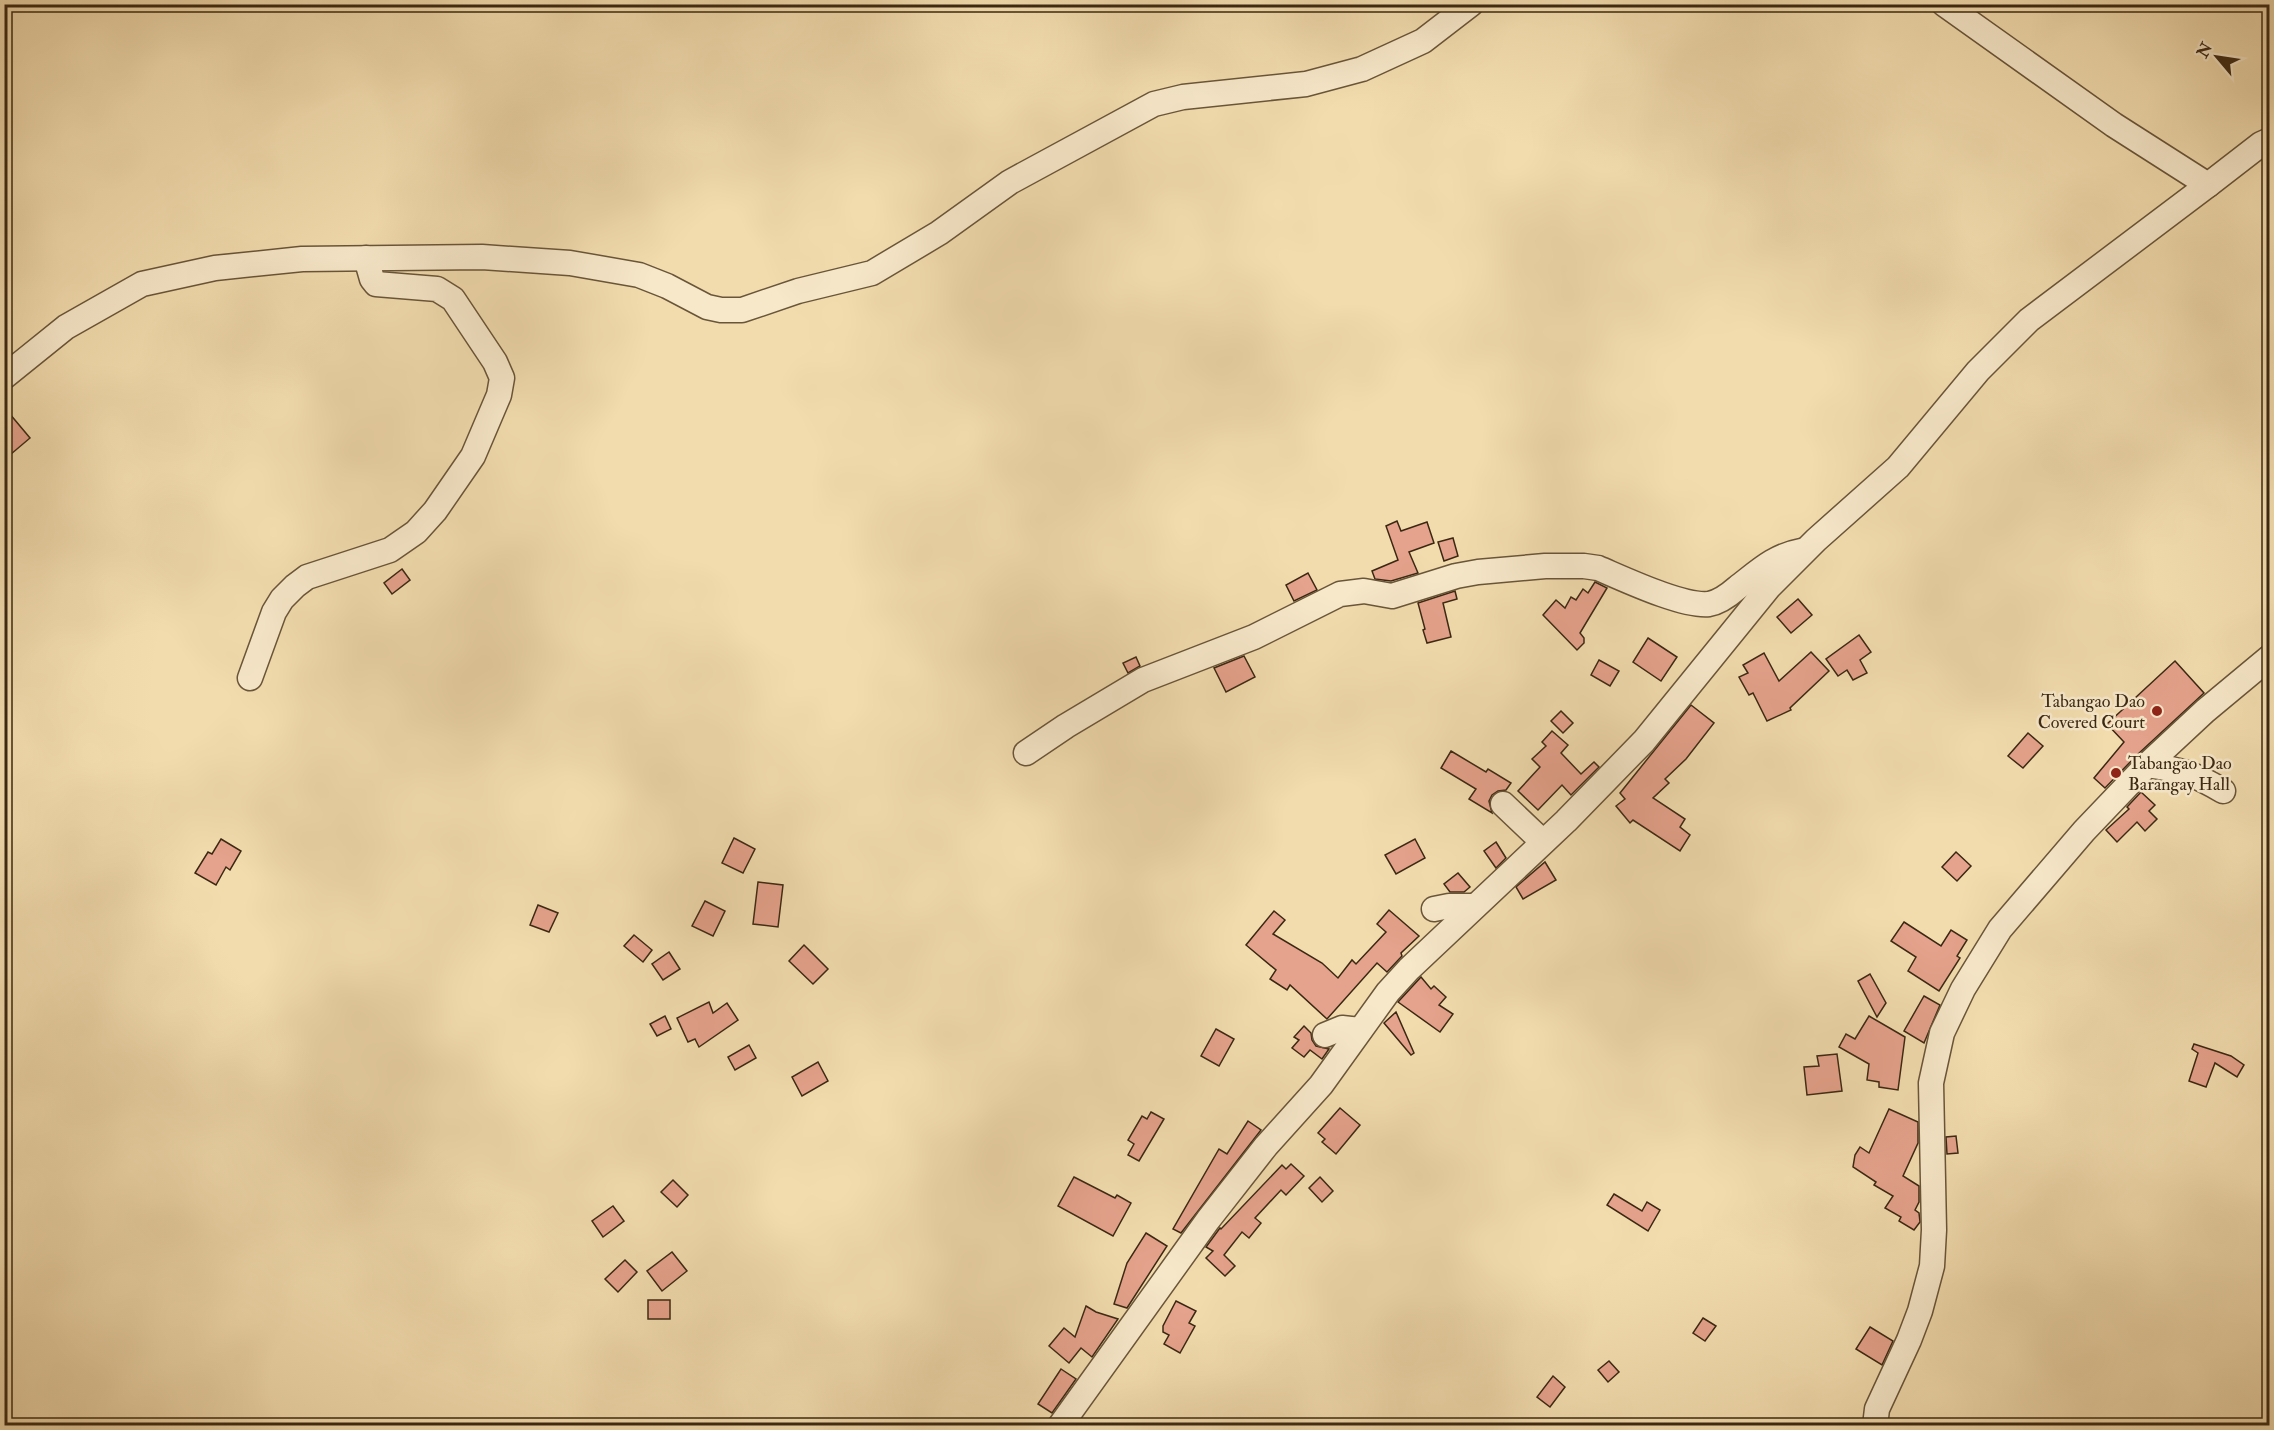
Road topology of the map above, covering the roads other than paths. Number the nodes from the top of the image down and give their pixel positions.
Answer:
1 (1470, 4) edge
2 (1944, 4) edge
3 (2270, 140) edge
4 (2208, 185) junction
5 (366, 258) junction
6 (4, 377) edge
7 (1806, 550) junction
8 (2270, 657) edge
9 (250, 678) dead end
10 (1026, 753) dead end
11 (2147, 765) junction
12 (2223, 791) dead end
13 (1503, 804) dead end
14 (1543, 842) junction
15 (1475, 906) junction
16 (1434, 909) dead end
17 (1360, 1030) junction
18 (1325, 1035) dead end
19 (1060, 1425) edge
20 (1875, 1425) edge

1 - 5 street
2 - 4 street
3 - 4 street
4 - 7 street
5 - 6 street
5 - 9 street
7 - 10 street
7 - 14 street
8 - 11 street
11 - 12 street
11 - 20 street
13 - 14 street
14 - 15 street
15 - 16 street
15 - 17 street
17 - 18 street
17 - 19 street

